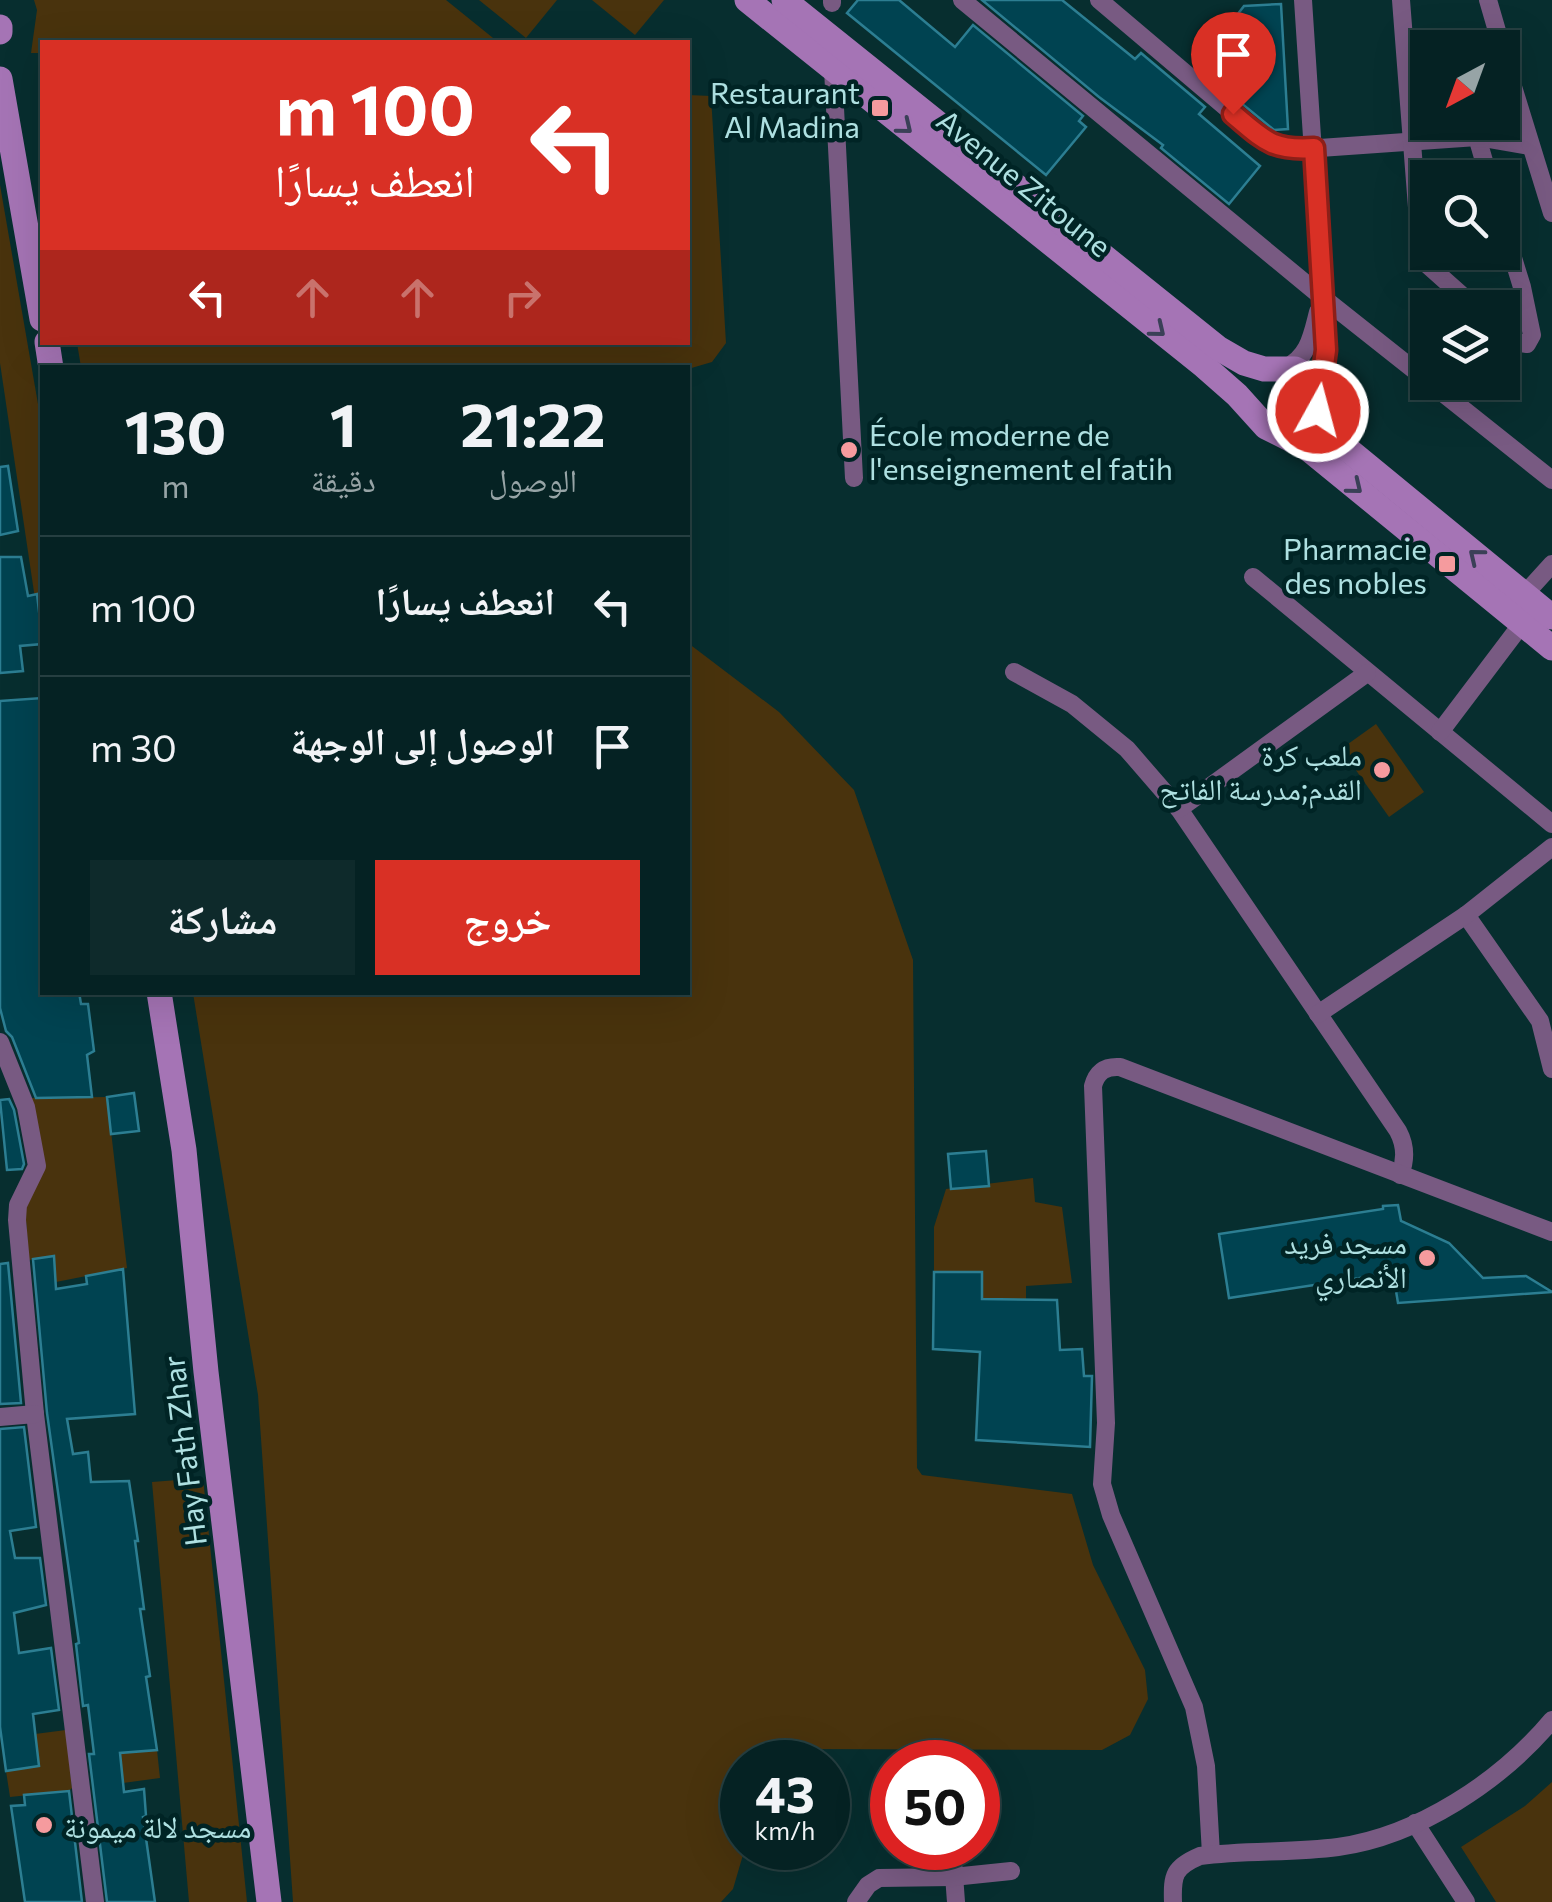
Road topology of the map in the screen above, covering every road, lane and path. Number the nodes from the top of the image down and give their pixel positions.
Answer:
1 (747, 0) edge
2 (784, 0) edge
3 (962, 0) edge
4 (1099, 0) edge
5 (1303, 0) edge
6 (1401, 0) edge
7 (1488, 0) edge
8 (1497, 30) edge
9 (833, 69) junction
10 (0, 79) edge
11 (1520, 111) edge
12 (1445, 140) edge
13 (1494, 140) edge
14 (1414, 143) junction
15 (1530, 146) junction
16 (1314, 148) junction
17 (1552, 214) edge
18 (1517, 270) edge
19 (1455, 290) edge
20 (1322, 297) junction
21 (40, 308) edge
22 (1520, 343) edge
23 (1283, 368) junction
24 (1410, 368) edge
25 (1320, 400) junction
26 (1451, 400) edge
27 (1267, 426) junction
28 (854, 478) dead end
29 (1552, 480) edge
30 (1552, 564) edge
31 (1253, 577) dead end
32 (1534, 610) edge
33 (1552, 648) edge
34 (1014, 672) dead end
35 (1367, 672) junction
36 (1440, 732) junction
37 (1179, 808) junction
38 (1552, 824) edge
39 (1552, 847) edge
40 (1466, 915) junction
41 (158, 995) edge
42 (1318, 1014) junction
43 (1546, 1021) edge
44 (0, 1042) edge
45 (1552, 1069) edge
46 (1400, 1176) junction
47 (1552, 1232) edge
48 (34, 1414) junction
49 (0, 1418) edge
50 (1552, 1720) edge
51 (1415, 1823) junction
52 (1211, 1854) junction
53 (953, 1870) edge
54 (1012, 1871) dead end
55 (953, 1877) junction
56 (95, 1902) edge
57 (269, 1902) edge
58 (856, 1902) edge
59 (956, 1902) edge
60 (1173, 1902) edge
61 (1466, 1902) edge

1 - 9 main road, Avenue Zitoune
2 - 23 main road, Avenue Zitoune
3 - 20 street
4 - 16 street
5 - 16 street
6 - 14 street
7 - 8 street
9 -> 27 main road, Avenue Zitoune
9 - 28 street
10 - 21 main road
11 - 15 street
12 - 14 street
13 - 15 street
14 - 16 street
14 - 19 street
15 - 17 street
16 - 20 street
18 - 22 street
20 - 23 street
20 - 24 street
20 - 25 street
23 - 25 main road
23 - 27 main road
25 - 27 main road
32 -> 25 main road, Avenue Zitoune
26 - 29 street
27 -> 32 main road, Avenue Zitoune
30 - 32 street
31 - 35 street
32 - 33 main road, Avenue Zitoune
32 - 36 street
34 - 37 street
35 - 36 street
35 - 37 street
36 - 38 street
37 - 42 street
39 - 40 street
40 - 42 street
40 - 43 street
41 - 57 main road, Hay Fath Zhar
42 - 46 street
43 - 45 street
44 - 48 street
46 - 47 street
46 - 52 street
48 - 49 street
48 - 56 street
50 - 51 street
51 - 52 street
51 - 61 street
52 - 60 street
53 - 55 street
54 - 55 street
55 - 58 street
55 - 59 street

